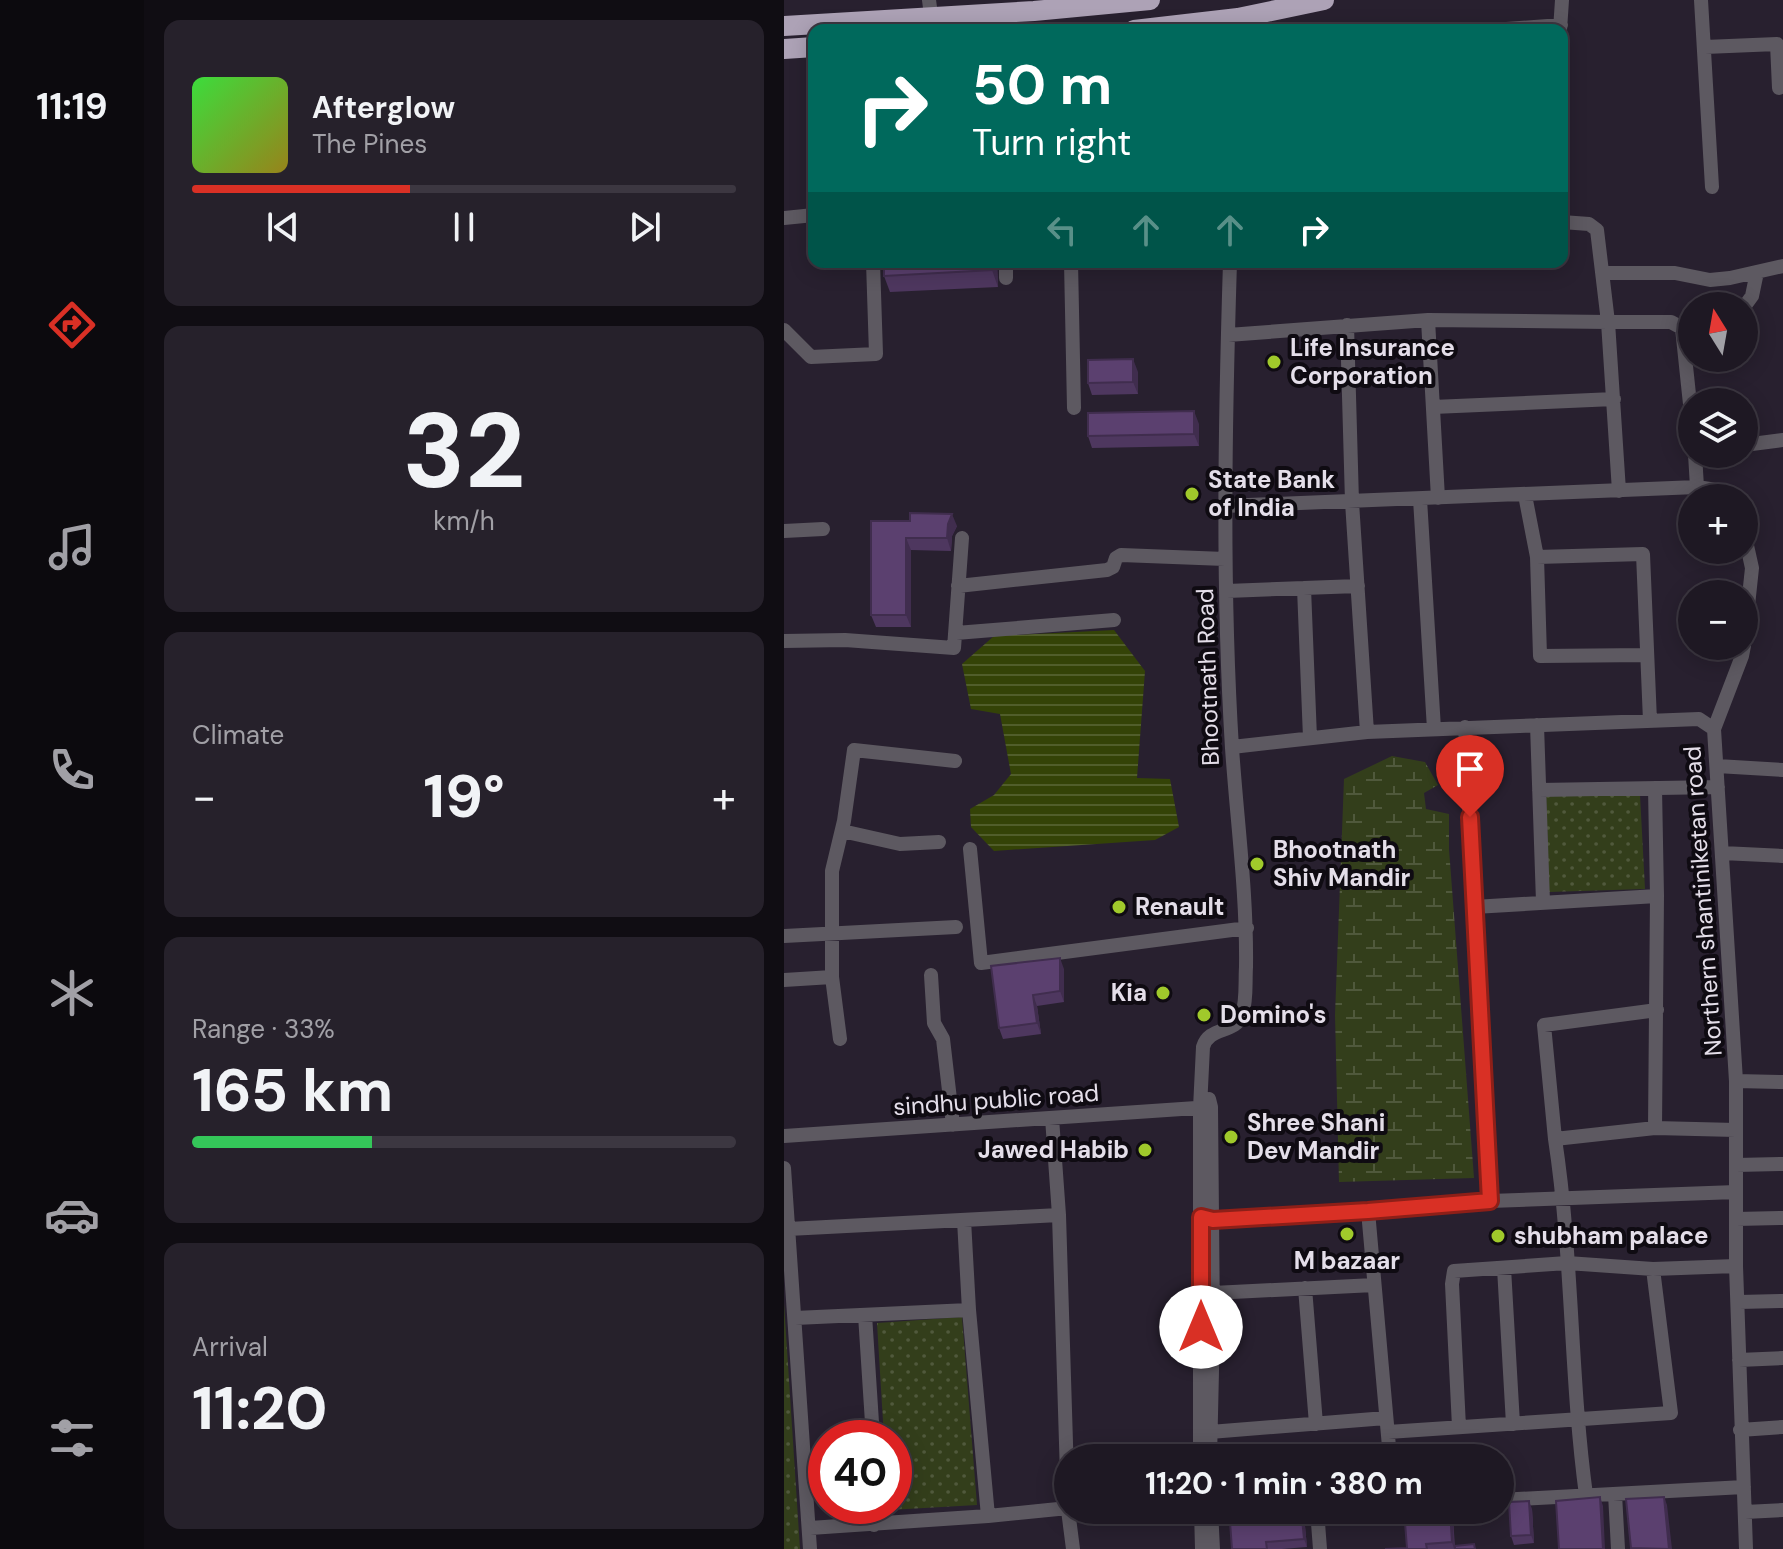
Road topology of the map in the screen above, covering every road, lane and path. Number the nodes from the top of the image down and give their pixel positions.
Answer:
1 (1150, 0) edge
2 (1324, 0) edge
3 (1562, 0) edge
4 (1701, 0) edge
5 (958, 7) edge
6 (931, 15) edge
7 (808, 24) edge
8 (811, 24) edge
9 (1237, 24) edge
10 (1560, 24) edge
11 (784, 26) edge
12 (808, 47) edge
13 (1705, 47) junction
14 (784, 49) edge
15 (1779, 88) dead end
16 (1712, 187) dead end
17 (808, 216) edge
18 (784, 218) edge
19 (1568, 223) edge
20 (1783, 266) edge
21 (873, 268) edge
22 (1006, 268) edge
23 (1071, 268) edge
24 (1230, 268) edge
25 (1757, 272) junction
26 (1603, 273) junction
27 (1006, 278) dead end
28 (1753, 292) edge
29 (1428, 320) junction
30 (1608, 322) junction
31 (1678, 324) edge
32 (1347, 325) junction
33 (784, 330) edge
34 (1228, 335) junction
35 (1614, 399) junction
36 (1433, 407) junction
37 (1074, 408) dead end
38 (1783, 440) edge
39 (1758, 443) edge
40 (1678, 488) edge
41 (1619, 491) junction
42 (1525, 495) junction
43 (1438, 498) junction
44 (1420, 499) junction
45 (1352, 502) junction
46 (1224, 506) junction
47 (823, 529) dead end
48 (784, 531) edge
49 (962, 538) dead end
50 (1537, 557) junction
51 (1225, 559) junction
52 (958, 586) junction
53 (1358, 586) junction
54 (1304, 588) junction
55 (1227, 591) junction
56 (1114, 620) dead end
57 (956, 633) junction
58 (784, 641) edge
59 (1647, 655) junction
60 (1740, 660) edge
61 (1650, 721) junction
62 (1537, 725) junction
63 (1465, 727) junction
64 (1434, 729) junction
65 (1714, 729) junction
66 (1367, 732) junction
67 (1310, 738) junction
68 (1232, 747) junction
69 (955, 761) dead end
70 (1717, 766) junction
71 (1783, 770) edge
72 (1718, 787) junction
73 (1655, 788) junction
74 (1539, 790) junction
75 (842, 831) junction
76 (939, 842) dead end
77 (970, 849) dead end
78 (1722, 853) junction
79 (1783, 856) edge
80 (1657, 896) junction
81 (1543, 902) junction
82 (1474, 907) junction
83 (956, 927) dead end
84 (1247, 928) junction
85 (832, 934) junction
86 (784, 936) edge
87 (931, 975) dead end
88 (832, 977) junction
89 (784, 980) edge
90 (1657, 1010) junction
91 (840, 1039) dead end
92 (1736, 1081) junction
93 (1783, 1082) edge
94 (1206, 1108) junction
95 (1052, 1118) junction
96 (953, 1125) junction
97 (1655, 1128) junction
98 (1736, 1130) junction
99 (784, 1136) edge
100 (1555, 1139) junction
101 (1783, 1164) edge
102 (1736, 1165) junction
103 (784, 1168) edge
104 (1736, 1192) junction
105 (1564, 1198) junction
106 (1490, 1201) junction
107 (1368, 1211) junction
108 (1059, 1215) junction
109 (1783, 1218) edge
110 (1207, 1219) junction
111 (1736, 1219) junction
112 (964, 1220) junction
113 (788, 1229) junction
114 (1567, 1263) junction
115 (1736, 1266) junction
116 (1504, 1268) junction
117 (1653, 1269) junction
118 (1374, 1285) junction
119 (1305, 1288) junction
120 (1213, 1293) junction
121 (1783, 1301) edge
122 (1739, 1302) junction
123 (969, 1310) junction
124 (865, 1315) junction
125 (795, 1318) junction
126 (1783, 1358) edge
127 (1739, 1360) junction
128 (872, 1420) edge
129 (1576, 1420) junction
130 (1316, 1424) junction
131 (1513, 1424) junction
132 (1387, 1425) junction
133 (1459, 1427) junction
134 (1783, 1427) edge
135 (1740, 1430) junction
136 (1210, 1432) junction
137 (1066, 1444) edge
138 (1200, 1444) edge
139 (1210, 1444) edge
140 (1389, 1444) edge
141 (1744, 1487) junction
142 (1615, 1494) junction
143 (1586, 1495) junction
144 (1514, 1499) edge
145 (1054, 1510) edge
146 (1783, 1510) edge
147 (1745, 1512) junction
148 (988, 1516) junction
149 (1070, 1524) edge
150 (1205, 1524) edge
151 (1208, 1524) edge
152 (1319, 1524) edge
153 (874, 1525) joint
154 (810, 1528) junction
155 (810, 1549) edge
156 (1073, 1549) edge
157 (1202, 1549) edge
158 (1213, 1549) edge
159 (1320, 1549) edge
160 (1618, 1549) edge
161 (1746, 1549) edge

1 - 5 highway
2 - 9 highway
3 - 10 street
4 - 13 street
5 - 6 highway
6 - 8 highway
7 - 11 highway
12 - 14 highway
13 - 15 street
13 - 16 street
17 - 18 street
19 - 26 street
20 - 25 street
21 - 33 street
22 - 27 street
23 - 37 street
24 - 34 street, Bhootnath Road
25 - 26 street
25 - 28 street
26 - 30 street
29 - 30 street
29 - 32 street
29 - 36 street
30 - 31 street
30 - 35 street
32 - 34 street
32 - 45 street
34 - 46 street, Bhootnath Road
35 - 36 street
35 - 41 street
36 - 43 street
38 - 39 street
40 - 41 street
41 - 42 street
42 - 43 street
42 - 50 street
43 - 44 street
44 - 45 street
44 - 64 street
45 - 46 street
45 - 53 street
46 - 51 street, Bhootnath Road
47 - 48 street
49 - 52 street
50 - 59 street
50 - 59 street
51 - 52 street
51 - 55 street, Bhootnath Road
52 - 57 street
53 - 54 street
53 - 66 street
54 - 55 street
54 - 67 street
55 - 68 street, Bhootnath Road
56 - 57 street
57 - 58 street
59 - 61 street
60 - 65 street
61 - 62 street, Northern shantiniketan road
61 - 65 street, Northern shantiniketan road
62 - 63 street, Northern shantiniketan road
62 - 74 street
63 - 64 street, Northern shantiniketan road
63 - 82 street
64 - 66 street, Northern shantiniketan road
65 - 70 street, Northern shantiniketan road
66 - 67 street, Northern shantiniketan road
67 - 68 street, Northern shantiniketan road
68 - 84 street, Bhootnath Road
69 - 75 street
70 - 71 street
70 - 72 street, Northern shantiniketan road
72 - 73 street
72 - 78 street, Northern shantiniketan road
73 - 74 street
73 - 80 street
74 - 81 street
75 - 76 street
75 - 85 street
77 - 84 street
78 - 79 street
78 - 92 street, Northern shantiniketan road
80 - 81 street
80 - 90 street
81 - 82 street
82 - 106 street
83 - 85 street
84 - 94 street, Bhootnath Road
85 - 86 street
85 - 88 street
87 - 96 street
88 - 89 street
88 - 91 street
90 - 97 street
90 - 100 street
92 - 93 street
92 - 98 street, Northern shantiniketan road
94 - 95 street, sindhu public road
94 - 110 street, Bhootnath Road
95 - 96 street, sindhu public road
95 - 108 street
96 - 99 street, sindhu public road
97 - 98 street
97 - 100 street
98 - 102 street, Northern shantiniketan road
100 - 105 street
101 - 102 street
102 - 104 street, Northern shantiniketan road
103 - 113 street
104 - 105 street
104 - 111 street, Northern shantiniketan road
105 - 106 street
105 - 114 street
106 - 107 street
107 - 110 street
107 - 118 street
108 - 112 street
108 - 137 street
109 - 111 street
110 - 120 street, Bhootnath Road
110 - 138 street, Bhootnath Road
111 - 115 street, Northern shantiniketan road
112 - 113 street
112 - 123 street
113 - 125 street
114 - 116 street
114 - 117 street
114 - 129 street
115 - 117 street
115 - 122 street, Northern shantiniketan road
116 - 131 street
116 - 133 street
117 - 129 street
118 - 119 street
118 - 132 street
119 - 120 street
119 - 130 street
120 - 136 street, Bhootnath Road
121 - 122 street
122 - 127 street, Northern shantiniketan road
123 - 124 street
123 - 148 street
124 - 125 street
124 - 128 street
125 - 154 street
126 - 127 street
127 - 135 street, Northern shantiniketan road
129 - 131 street
129 - 143 street
130 - 132 street
130 - 136 street
131 - 133 street
132 - 133 street
132 - 140 street
134 - 135 street
135 - 141 street, Northern shantiniketan road
136 - 139 street, Bhootnath Road
141 - 142 street
141 - 147 street, Northern shantiniketan road
142 - 143 street
142 - 160 street
143 - 144 street
145 - 148 street
146 - 147 street
147 - 161 street, Northern shantiniketan road
148 - 153 street
149 - 156 street
150 - 157 street
151 - 158 street
152 - 159 street
153 - 154 street
154 - 155 street

